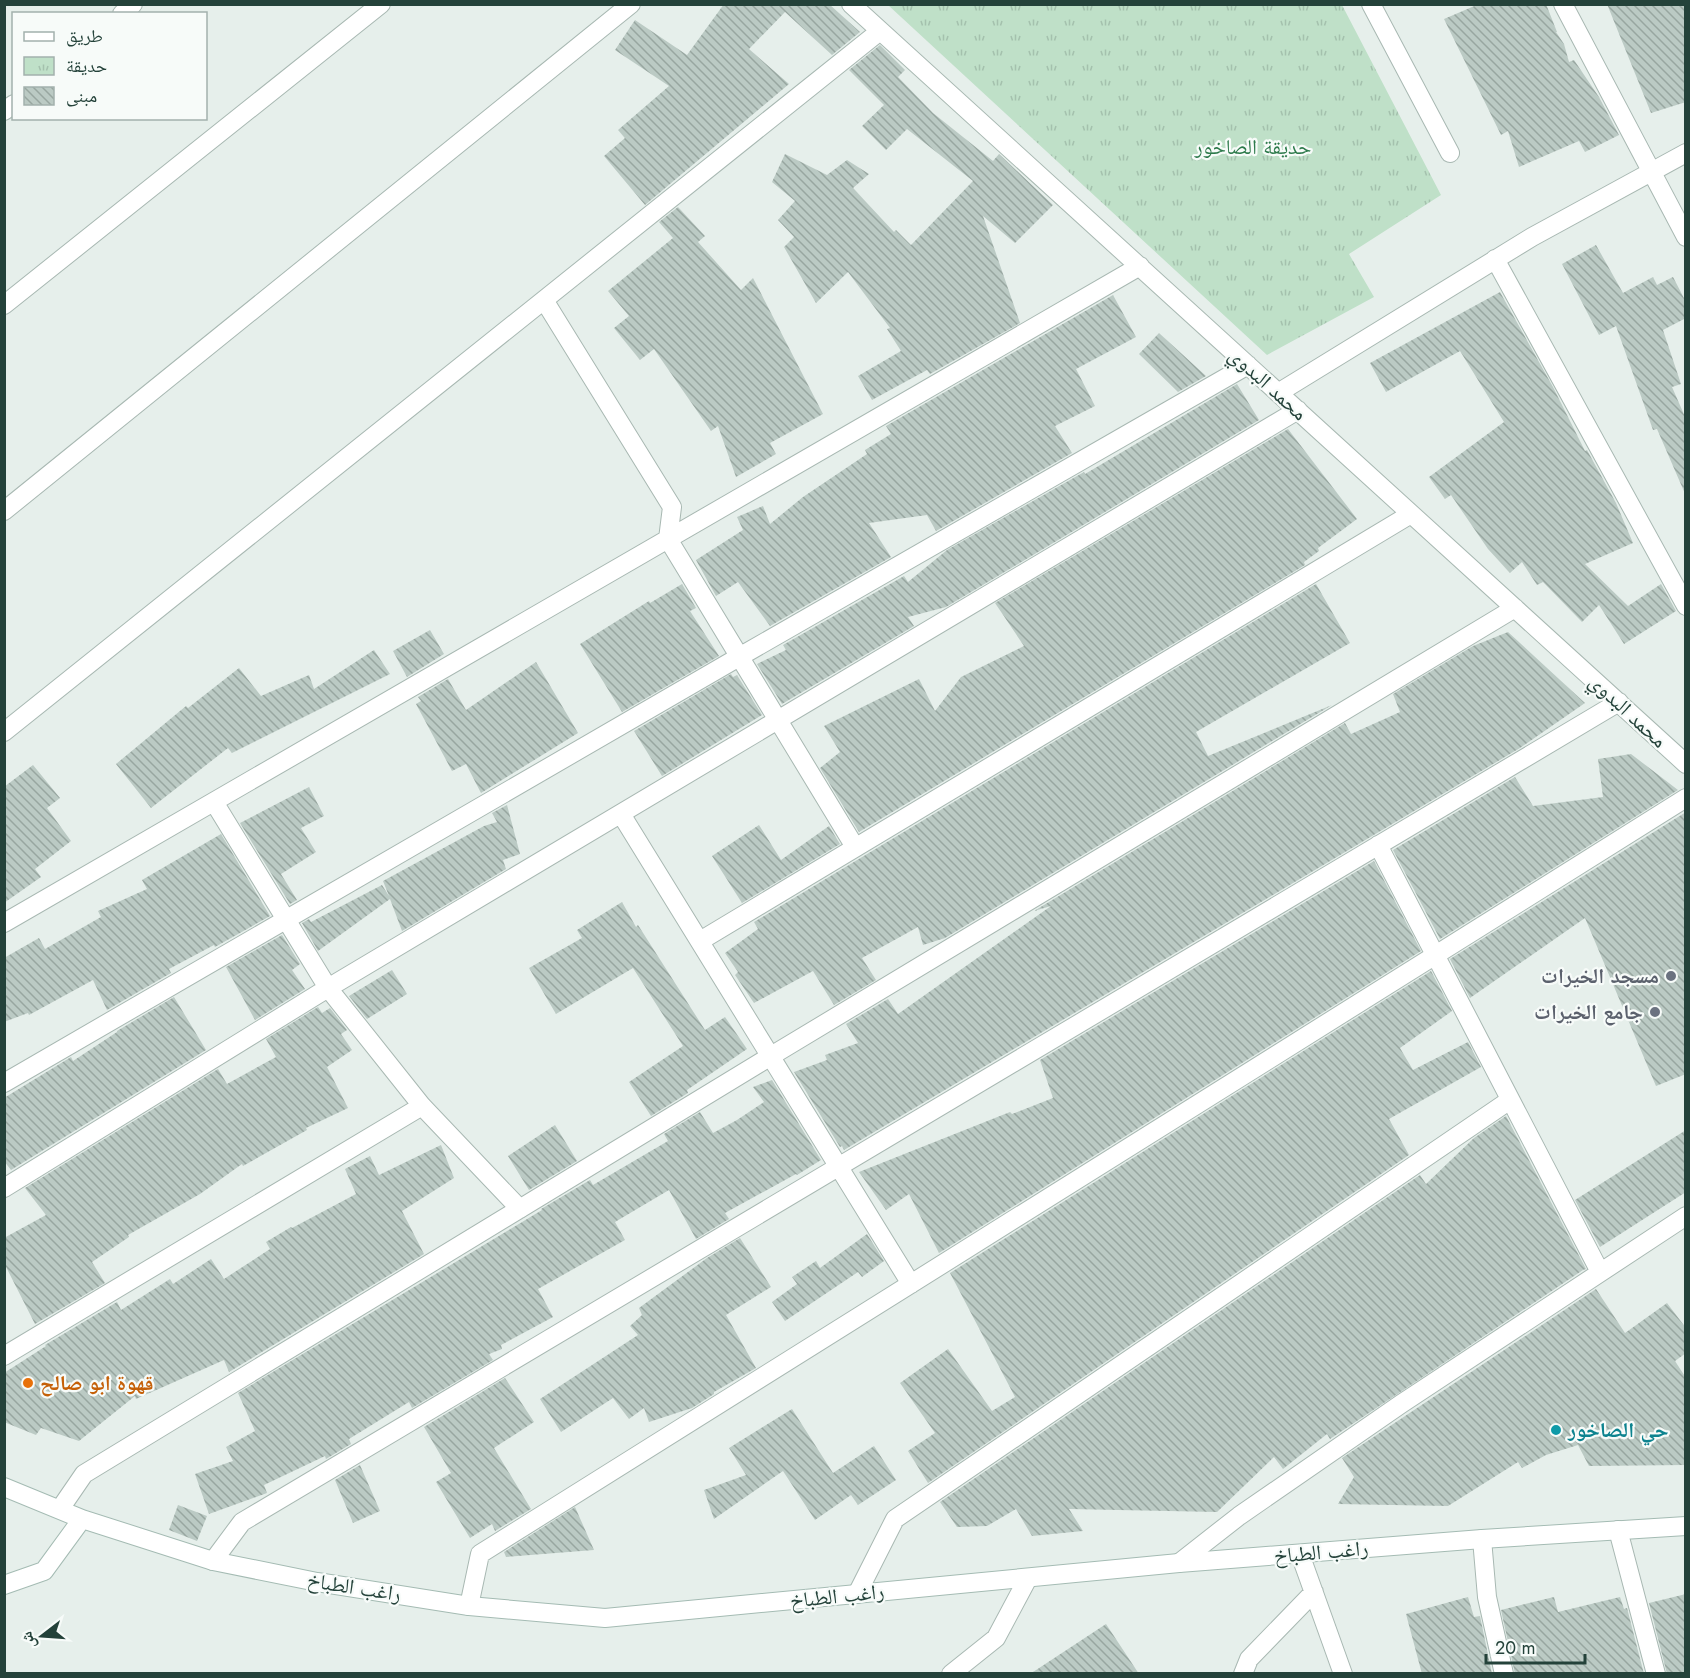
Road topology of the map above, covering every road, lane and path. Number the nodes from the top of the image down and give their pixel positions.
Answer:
1 (381, 4) edge
2 (631, 4) edge
3 (851, 4) edge
4 (1371, 4) edge
5 (1563, 4) edge
6 (880, 31) junction
7 (1450, 153) dead end
8 (1686, 153) edge
9 (1652, 172) junction
10 (1686, 237) edge
11 (1495, 259) junction
12 (1140, 266) junction
13 (544, 300) junction
14 (4, 305) edge
15 (1248, 366) junction
16 (1278, 393) junction
17 (1298, 410) junction
18 (4, 511) edge
19 (1411, 514) junction
20 (668, 539) junction
21 (1686, 606) edge
22 (1515, 608) junction
23 (739, 657) junction
24 (1619, 702) junction
25 (778, 721) junction
26 (4, 732) edge
27 (1685, 763) edge
28 (1686, 798) edge
29 (214, 802) junction
30 (621, 814) junction
31 (1378, 845) junction
32 (855, 847) junction
33 (285, 920) junction
34 (4, 923) edge
35 (700, 941) junction
36 (1435, 955) junction
37 (328, 988) junction
38 (771, 1056) junction
39 (4, 1083) edge
40 (1510, 1100) junction
41 (422, 1106) junction
42 (839, 1166) junction
43 (4, 1188) edge
44 (520, 1209) junction
45 (1686, 1216) edge
46 (1600, 1272) junction
47 (911, 1284) junction
48 (4, 1356) edge
49 (4, 1487) edge
50 (60, 1509) junction
51 (82, 1519) junction
52 (1686, 1526) edge
53 (1618, 1530) junction
54 (1482, 1539) junction
55 (1300, 1554) junction
56 (213, 1561) junction
57 (1179, 1563) junction
58 (1028, 1578) junction
59 (4, 1585) edge
60 (1314, 1592) junction
61 (857, 1594) junction
62 (470, 1606) junction
63 (951, 1674) edge
64 (1243, 1674) edge
65 (1343, 1674) edge
66 (1504, 1674) edge
67 (1656, 1674) edge

1 - 14 street
2 - 18 street
3 - 6 street, محمد البدوي
4 - 7 street
5 - 9 street
6 - 12 street, محمد البدوي
6 - 13 street
8 - 9 street
9 - 10 street
9 - 11 street
11 - 16 street
11 - 21 street
12 - 15 street, محمد البدوي
12 - 20 street
13 - 20 street
13 - 26 street
15 - 16 street, محمد البدوي
15 - 23 street
16 - 17 street, محمد البدوي
17 - 19 street, محمد البدوي
17 - 25 street
19 - 22 street, محمد البدوي
19 - 32 street
20 - 23 street
20 - 29 street
22 - 24 street, محمد البدوي
22 - 38 street
23 - 25 street
23 - 33 street
24 - 27 street, محمد البدوي
24 - 31 street
25 - 30 street
25 - 32 street
28 - 36 street
29 - 33 street
29 - 34 street
30 - 35 street
30 - 37 street
31 - 36 street
31 - 42 street
32 - 35 street
33 - 37 street
33 - 39 street
35 - 38 street
36 - 40 street
36 - 47 street
37 - 41 street
37 - 43 street
38 - 42 street
38 - 44 street
40 - 46 street
40 - 61 street
41 - 44 street
41 - 48 street
42 - 47 street
42 - 56 street
44 - 50 street
45 - 46 street
46 - 57 street
47 - 62 street
49 - 50 street, راغب الطباخ
50 - 51 street, راغب الطباخ
51 - 56 street, راغب الطباخ
51 - 59 street
52 - 53 street, راغب الطباخ
53 - 54 street, راغب الطباخ
53 - 67 street
54 - 55 street, راغب الطباخ
54 - 66 street
55 - 57 street, راغب الطباخ
55 - 60 street
56 - 62 street, راغب الطباخ
57 - 58 street, راغب الطباخ
58 - 61 street, راغب الطباخ
58 - 63 street
60 - 64 street
60 - 65 street
61 - 62 street, راغب الطباخ

